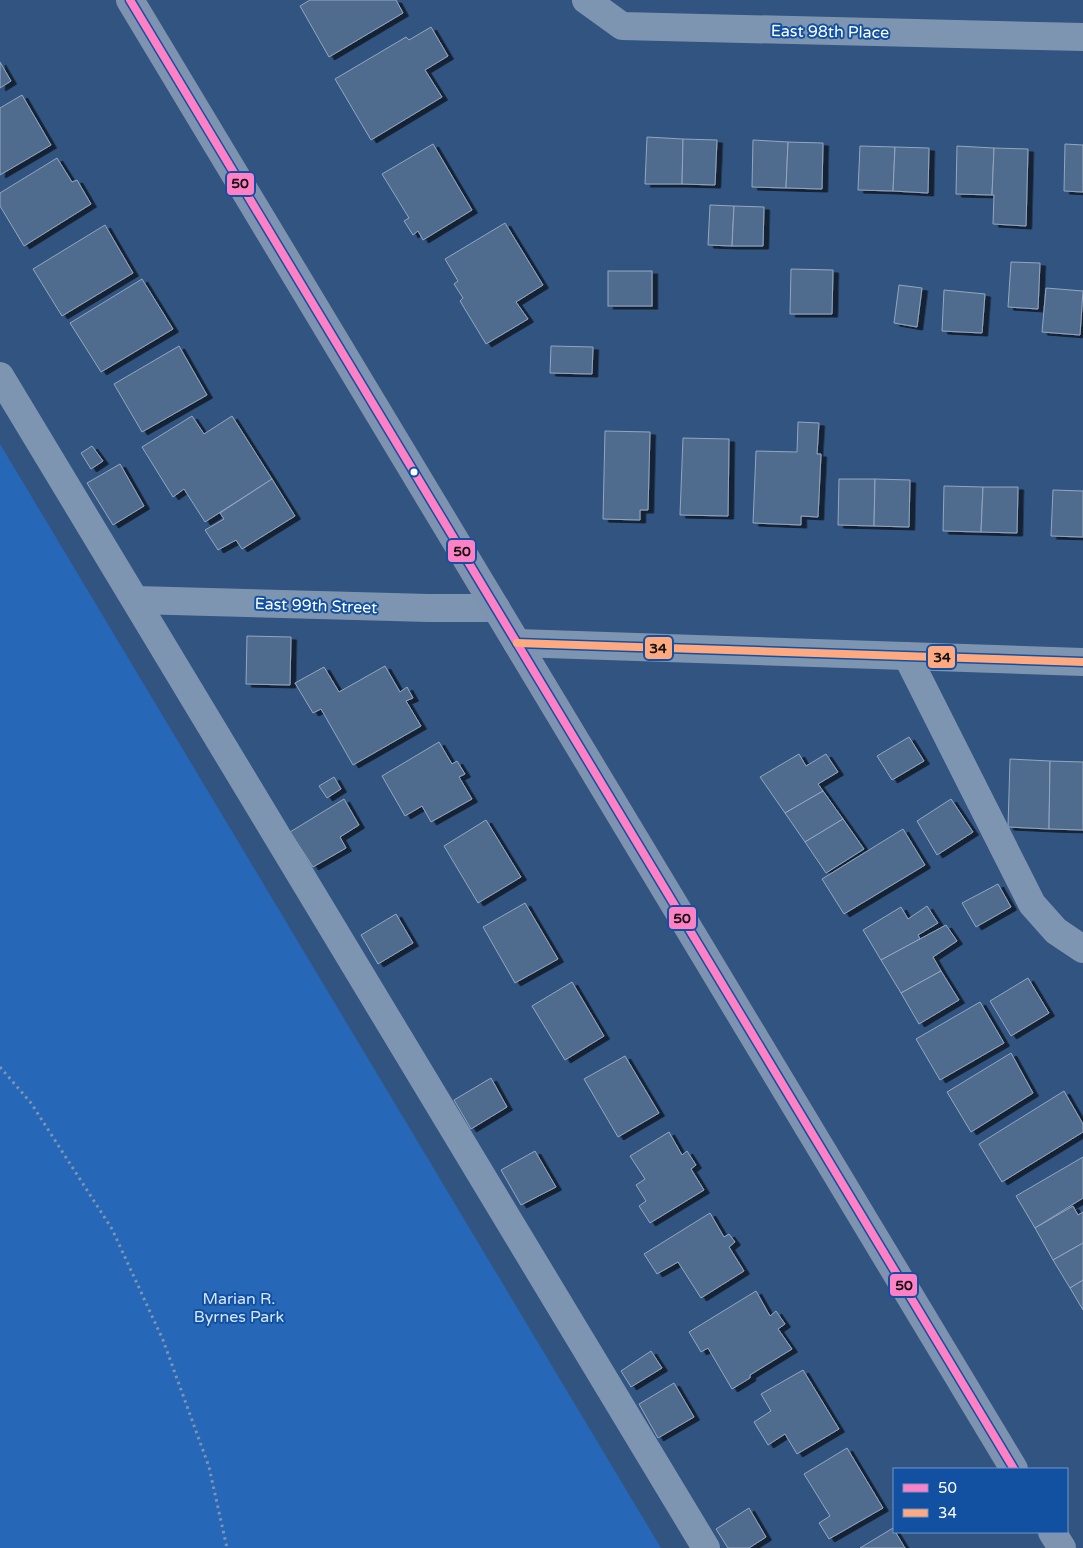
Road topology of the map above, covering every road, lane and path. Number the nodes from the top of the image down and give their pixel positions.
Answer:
1 (130, 0) edge
2 (586, 0) edge
3 (1083, 37) edge
4 (0, 376) edge
5 (136, 600) junction
6 (496, 608) junction
7 (517, 643) junction
8 (907, 656) junction
9 (1083, 662) edge
10 (1083, 949) edge
11 (0, 1067) edge
12 (1013, 1468) edge
13 (1053, 1533) edge
14 (227, 1548) edge
15 (706, 1548) edge
16 (1062, 1548) edge

1 - 6 main road
2 - 3 street, East 98th Place
4 - 5 street
5 - 6 street, East 99th Street
5 - 15 street
6 - 7 main road
7 - 8 street
7 - 12 main road
8 - 9 street
8 - 10 street
11 - 14 path
13 - 16 main road

